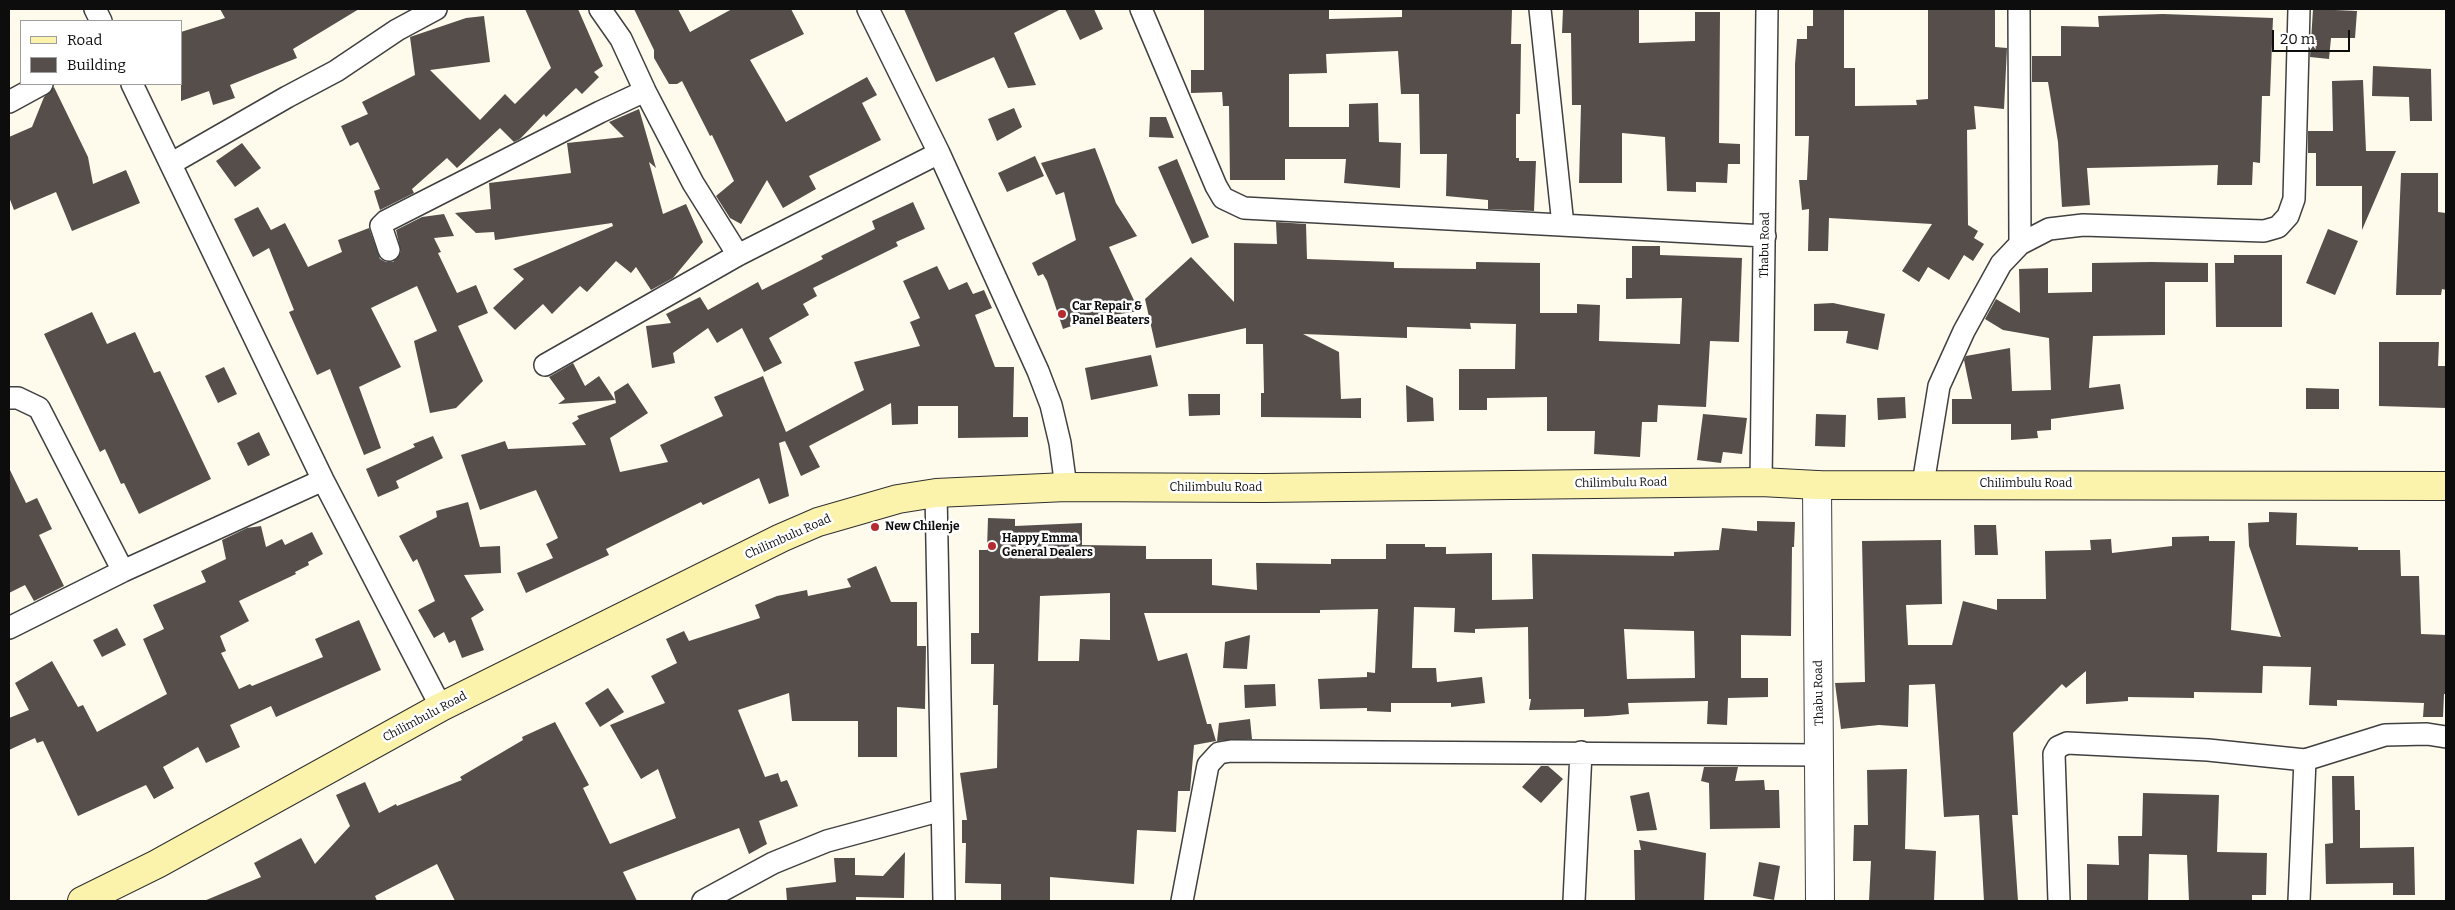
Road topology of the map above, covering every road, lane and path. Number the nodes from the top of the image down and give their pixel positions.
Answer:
1 (436, 9) edge
2 (600, 9) edge
3 (868, 9) edge
4 (1141, 9) edge
5 (1540, 9) edge
6 (1767, 9) edge
7 (2020, 9) edge
8 (2299, 9) edge
9 (40, 85) edge
10 (133, 85) edge
11 (645, 91) junction
12 (9, 102) edge
13 (939, 153) junction
14 (172, 163) junction
15 (1563, 225) junction
16 (1765, 236) junction
17 (2020, 244) junction
18 (389, 250) dead end
19 (738, 255) junction
20 (545, 365) dead end
21 (9, 398) edge
22 (323, 480) junction
23 (1761, 482) junction
24 (1923, 484) junction
25 (1817, 485) junction
26 (2446, 486) edge
27 (1066, 487) junction
28 (936, 493) junction
29 (123, 571) junction
30 (9, 628) edge
31 (441, 707) junction
32 (2446, 737) edge
33 (1581, 752) junction
34 (1819, 755) junction
35 (2305, 760) junction
36 (942, 810) junction
37 (82, 901) edge
38 (706, 901) edge
39 (944, 901) edge
40 (1182, 901) edge
41 (1574, 901) edge
42 (1820, 901) edge
43 (2059, 901) edge
44 (2299, 901) edge

1 - 14 street
2 - 11 street
3 - 13 street
4 - 15 street
5 - 15 street
6 - 16 street, Thabu Road
7 - 17 street
8 - 17 street
9 - 12 street
10 - 14 street
11 - 18 street
11 - 19 street
13 - 19 street
13 - 27 street
14 - 22 street
15 - 16 street
16 - 23 street, Thabu Road
17 - 24 street
19 - 20 street
21 - 29 street
22 - 29 street
22 - 31 street
23 - 25 main road, Chilimbulu Road
23 - 27 main road, Chilimbulu Road
24 - 25 main road, Chilimbulu Road
24 - 26 main road, Chilimbulu Road
25 - 34 street, Thabu Road
27 - 28 main road, Chilimbulu Road
28 - 31 main road, Chilimbulu Road
28 - 36 street
29 - 30 street
31 - 37 main road, Chilimbulu Road
32 - 35 street
33 - 34 street
33 - 40 street
33 - 41 street
34 - 42 street, Thabu Road
35 - 43 street
35 - 44 street
36 - 38 street
36 - 39 street

